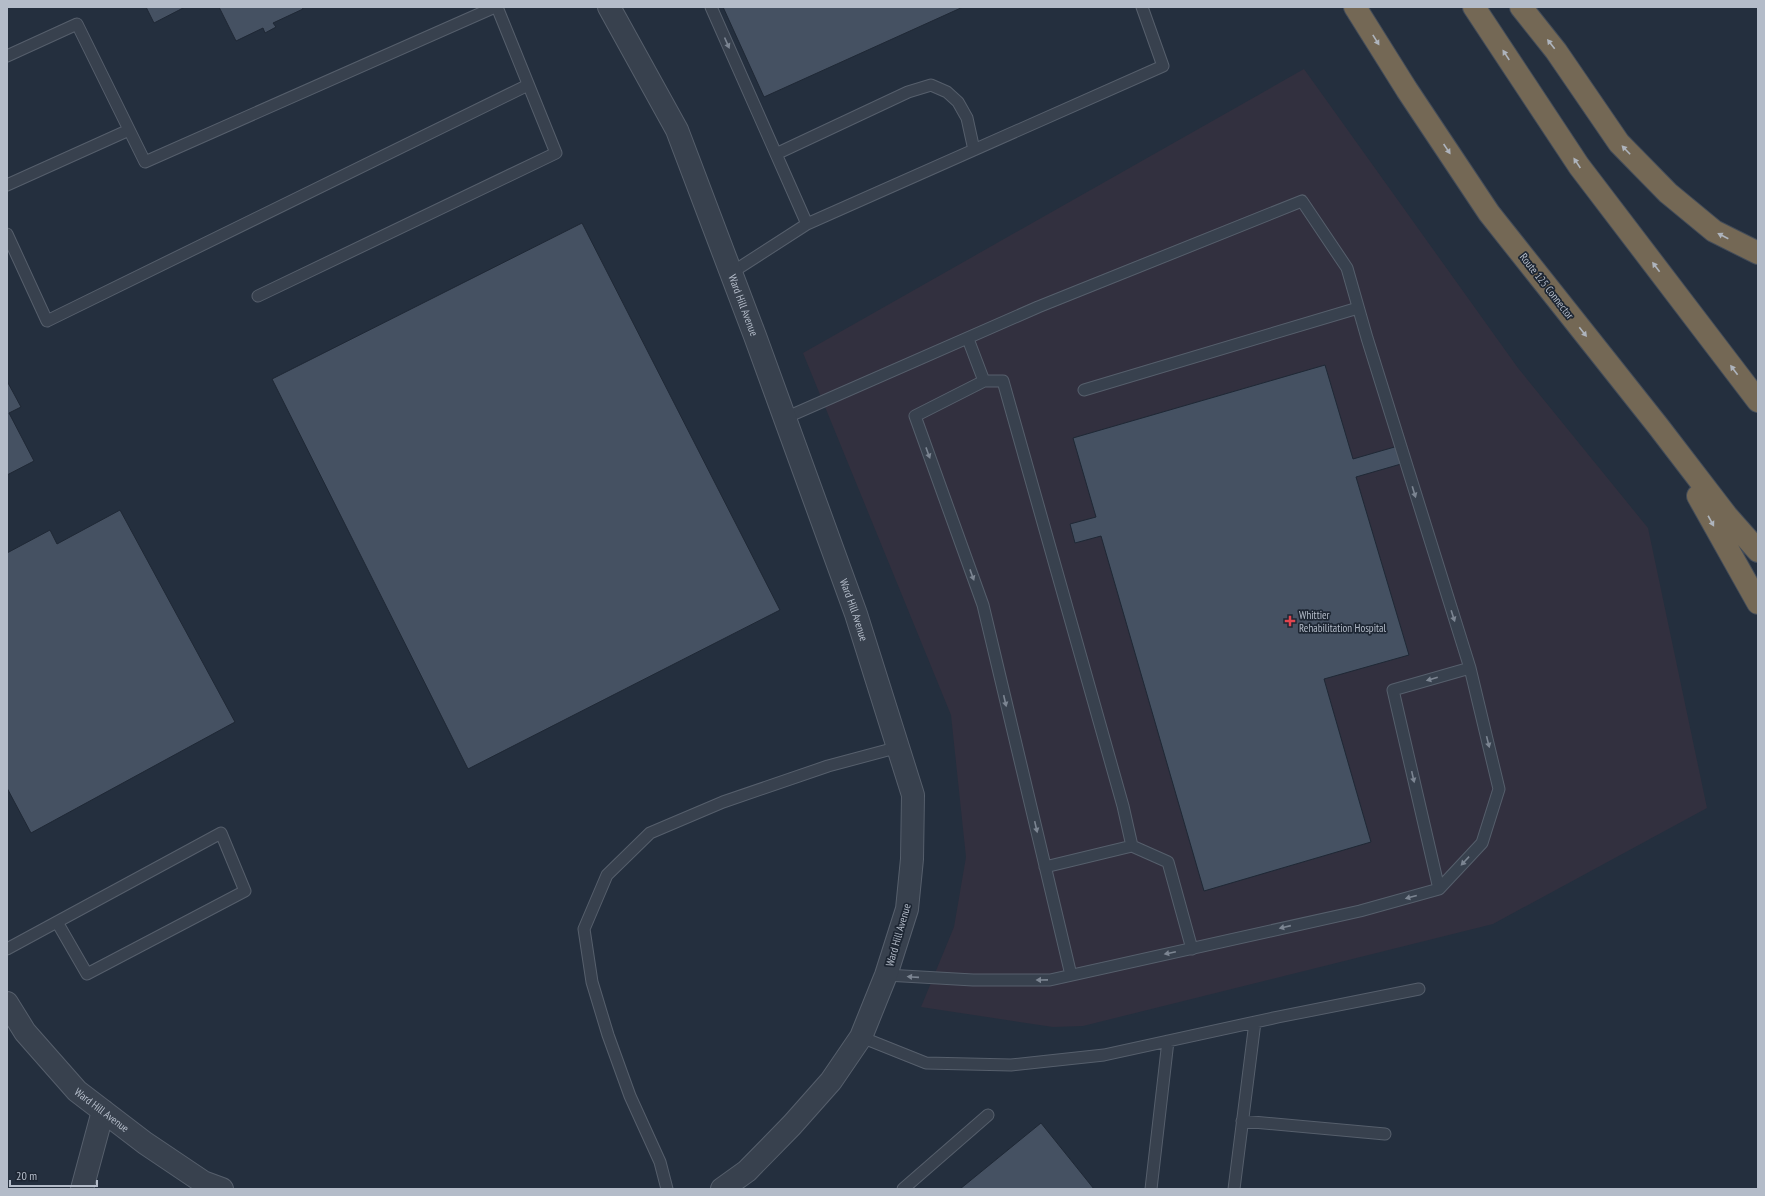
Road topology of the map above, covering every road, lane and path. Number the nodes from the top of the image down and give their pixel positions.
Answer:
1 (496, 7) edge
2 (609, 7) edge
3 (711, 7) edge
4 (1142, 7) edge
5 (1355, 7) edge
6 (1474, 7) edge
7 (1521, 7) edge
8 (7, 56) edge
9 (528, 84) junction
10 (129, 130) junction
11 (974, 150) junction
12 (776, 154) junction
13 (7, 185) edge
14 (807, 224) junction
15 (7, 234) edge
16 (1758, 253) edge
17 (731, 273) junction
18 (258, 296) dead end
19 (1358, 308) junction
20 (968, 339) junction
21 (984, 381) junction
22 (1084, 390) dead end
23 (1758, 401) edge
24 (785, 418) junction
25 (1658, 426) junction
26 (1758, 551) edge
27 (1758, 603) edge
28 (1470, 668) junction
29 (899, 747) junction
30 (1132, 846) junction
31 (1045, 867) junction
32 (1439, 889) junction
33 (57, 922) junction
34 (1192, 948) junction
35 (7, 949) edge
36 (886, 975) junction
37 (1071, 975) junction
38 (1419, 989) dead end
39 (7, 1003) edge
40 (1255, 1022) junction
41 (861, 1037) junction
42 (1168, 1041) junction
43 (103, 1111) junction
44 (988, 1115) dead end
45 (1242, 1121) junction
46 (1385, 1134) dead end
47 (728, 1187) edge
48 (82, 1189) edge
49 (222, 1189) edge
50 (667, 1189) edge
51 (903, 1189) edge
52 (1151, 1189) edge
53 (1234, 1189) edge

1 - 9 lane
1 - 10 lane
2 - 17 street, Ward Hill Avenue
3 -> 12 lane
4 - 11 lane
5 -> 25 highway, Route 125 Connector
23 -> 6 highway
16 -> 7 highway
8 - 10 lane
9 - 15 lane
9 - 18 lane
10 - 13 lane
11 - 12 lane
11 - 14 lane
12 - 14 lane
14 - 17 lane
17 - 24 street, Ward Hill Avenue
19 - 20 lane
19 - 22 lane
19 -> 28 lane
20 - 21 lane
20 - 24 lane
21 - 30 lane
21 -> 31 lane
24 - 29 street, Ward Hill Avenue
25 - 26 highway, Route 125 Connector
25 -> 27 highway
28 -> 32 lane
28 -> 32 lane
29 - 36 street, Ward Hill Avenue
29 - 50 lane
30 - 31 lane
30 - 34 lane
31 - 37 lane
32 -> 34 lane
33 - 33 lane
33 - 35 lane
34 -> 37 lane
37 -> 36 lane
36 - 41 street, Ward Hill Avenue
38 - 40 lane
39 - 43 street, Ward Hill Avenue
40 - 42 lane
40 - 45 lane
41 - 42 lane
41 - 47 street, Ward Hill Avenue
42 - 52 lane
43 - 48 street
43 - 49 street, Ward Hill Avenue
44 - 51 lane
45 - 46 lane
45 - 53 lane

